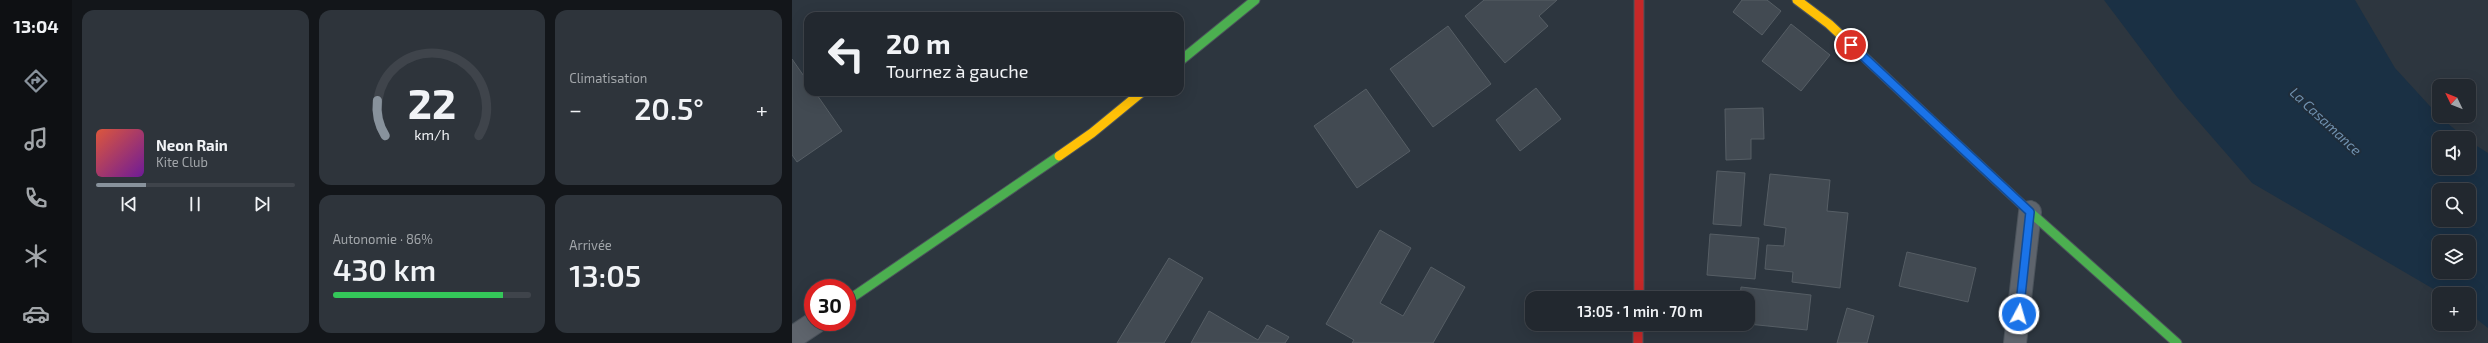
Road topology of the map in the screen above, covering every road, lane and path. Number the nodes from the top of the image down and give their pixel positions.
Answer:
1 (1255, 0) edge
2 (1639, 0) edge
3 (1798, 0) edge
4 (1184, 58) edge
5 (1137, 96) edge
6 (2030, 212) junction
7 (1639, 291) edge
8 (856, 294) edge
9 (804, 330) edge
10 (1638, 331) edge
11 (792, 338) edge
12 (1638, 343) edge
13 (2015, 343) edge
14 (2177, 343) edge

1 - 4 street
2 - 7 street
3 - 6 street
5 - 8 street
6 - 13 street
6 - 14 street
9 - 11 street
10 - 12 street

